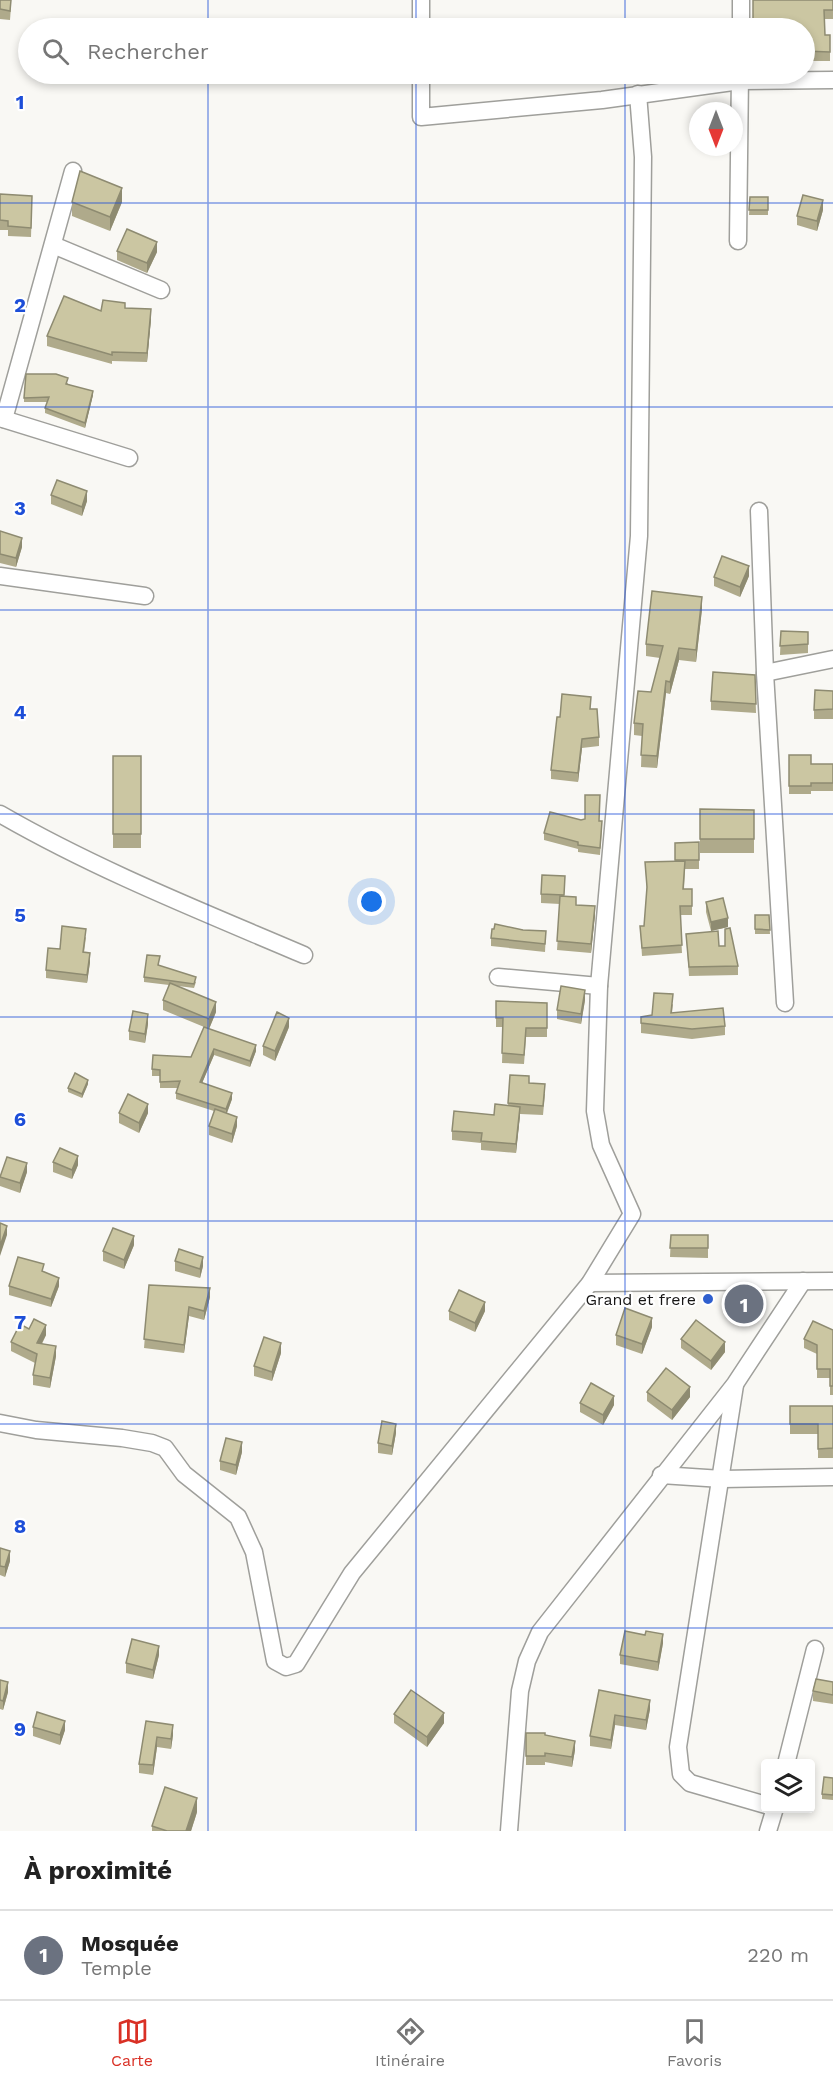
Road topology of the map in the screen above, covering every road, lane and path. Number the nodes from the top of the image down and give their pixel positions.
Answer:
1 (421, 0) edge
2 (741, 0) edge
3 (421, 18) edge
4 (741, 18) edge
5 (815, 79) edge
6 (833, 80) edge
7 (421, 84) edge
8 (698, 84) edge
9 (740, 84) edge
10 (638, 94) junction
11 (73, 171) dead end
12 (738, 241) dead end
13 (52, 245) junction
14 (161, 290) dead end
15 (2, 419) edge
16 (129, 458) dead end
17 (759, 512) dead end
18 (0, 576) edge
19 (145, 596) dead end
20 (833, 660) edge
21 (765, 673) junction
22 (0, 814) edge
23 (304, 955) dead end
24 (498, 977) dead end
25 (599, 986) junction
26 (785, 1003) dead end
27 (803, 1281) junction
28 (833, 1281) edge
29 (590, 1283) junction
30 (735, 1384) junction
31 (0, 1423) edge
32 (661, 1475) junction
33 (833, 1478) edge
34 (722, 1479) junction
35 (815, 1649) dead end
36 (787, 1759) edge
37 (761, 1804) edge
38 (774, 1813) edge
39 (509, 1831) edge
40 (768, 1831) edge

1 - 3 street
2 - 4 street
5 - 6 street
7 - 10 street
8 - 10 street
9 - 12 street
10 - 25 street
11 - 13 street
13 - 14 street
13 - 15 street
15 - 16 street
17 - 21 street
18 - 19 street
20 - 21 street
21 - 26 street
22 - 23 street
24 - 25 street
25 - 29 street
27 - 28 street
27 - 29 street
27 - 30 street
29 - 31 street
30 - 32 street
30 - 34 street
32 - 34 street
32 - 39 street
33 - 34 street
34 - 37 street
35 - 36 street
38 - 40 street

